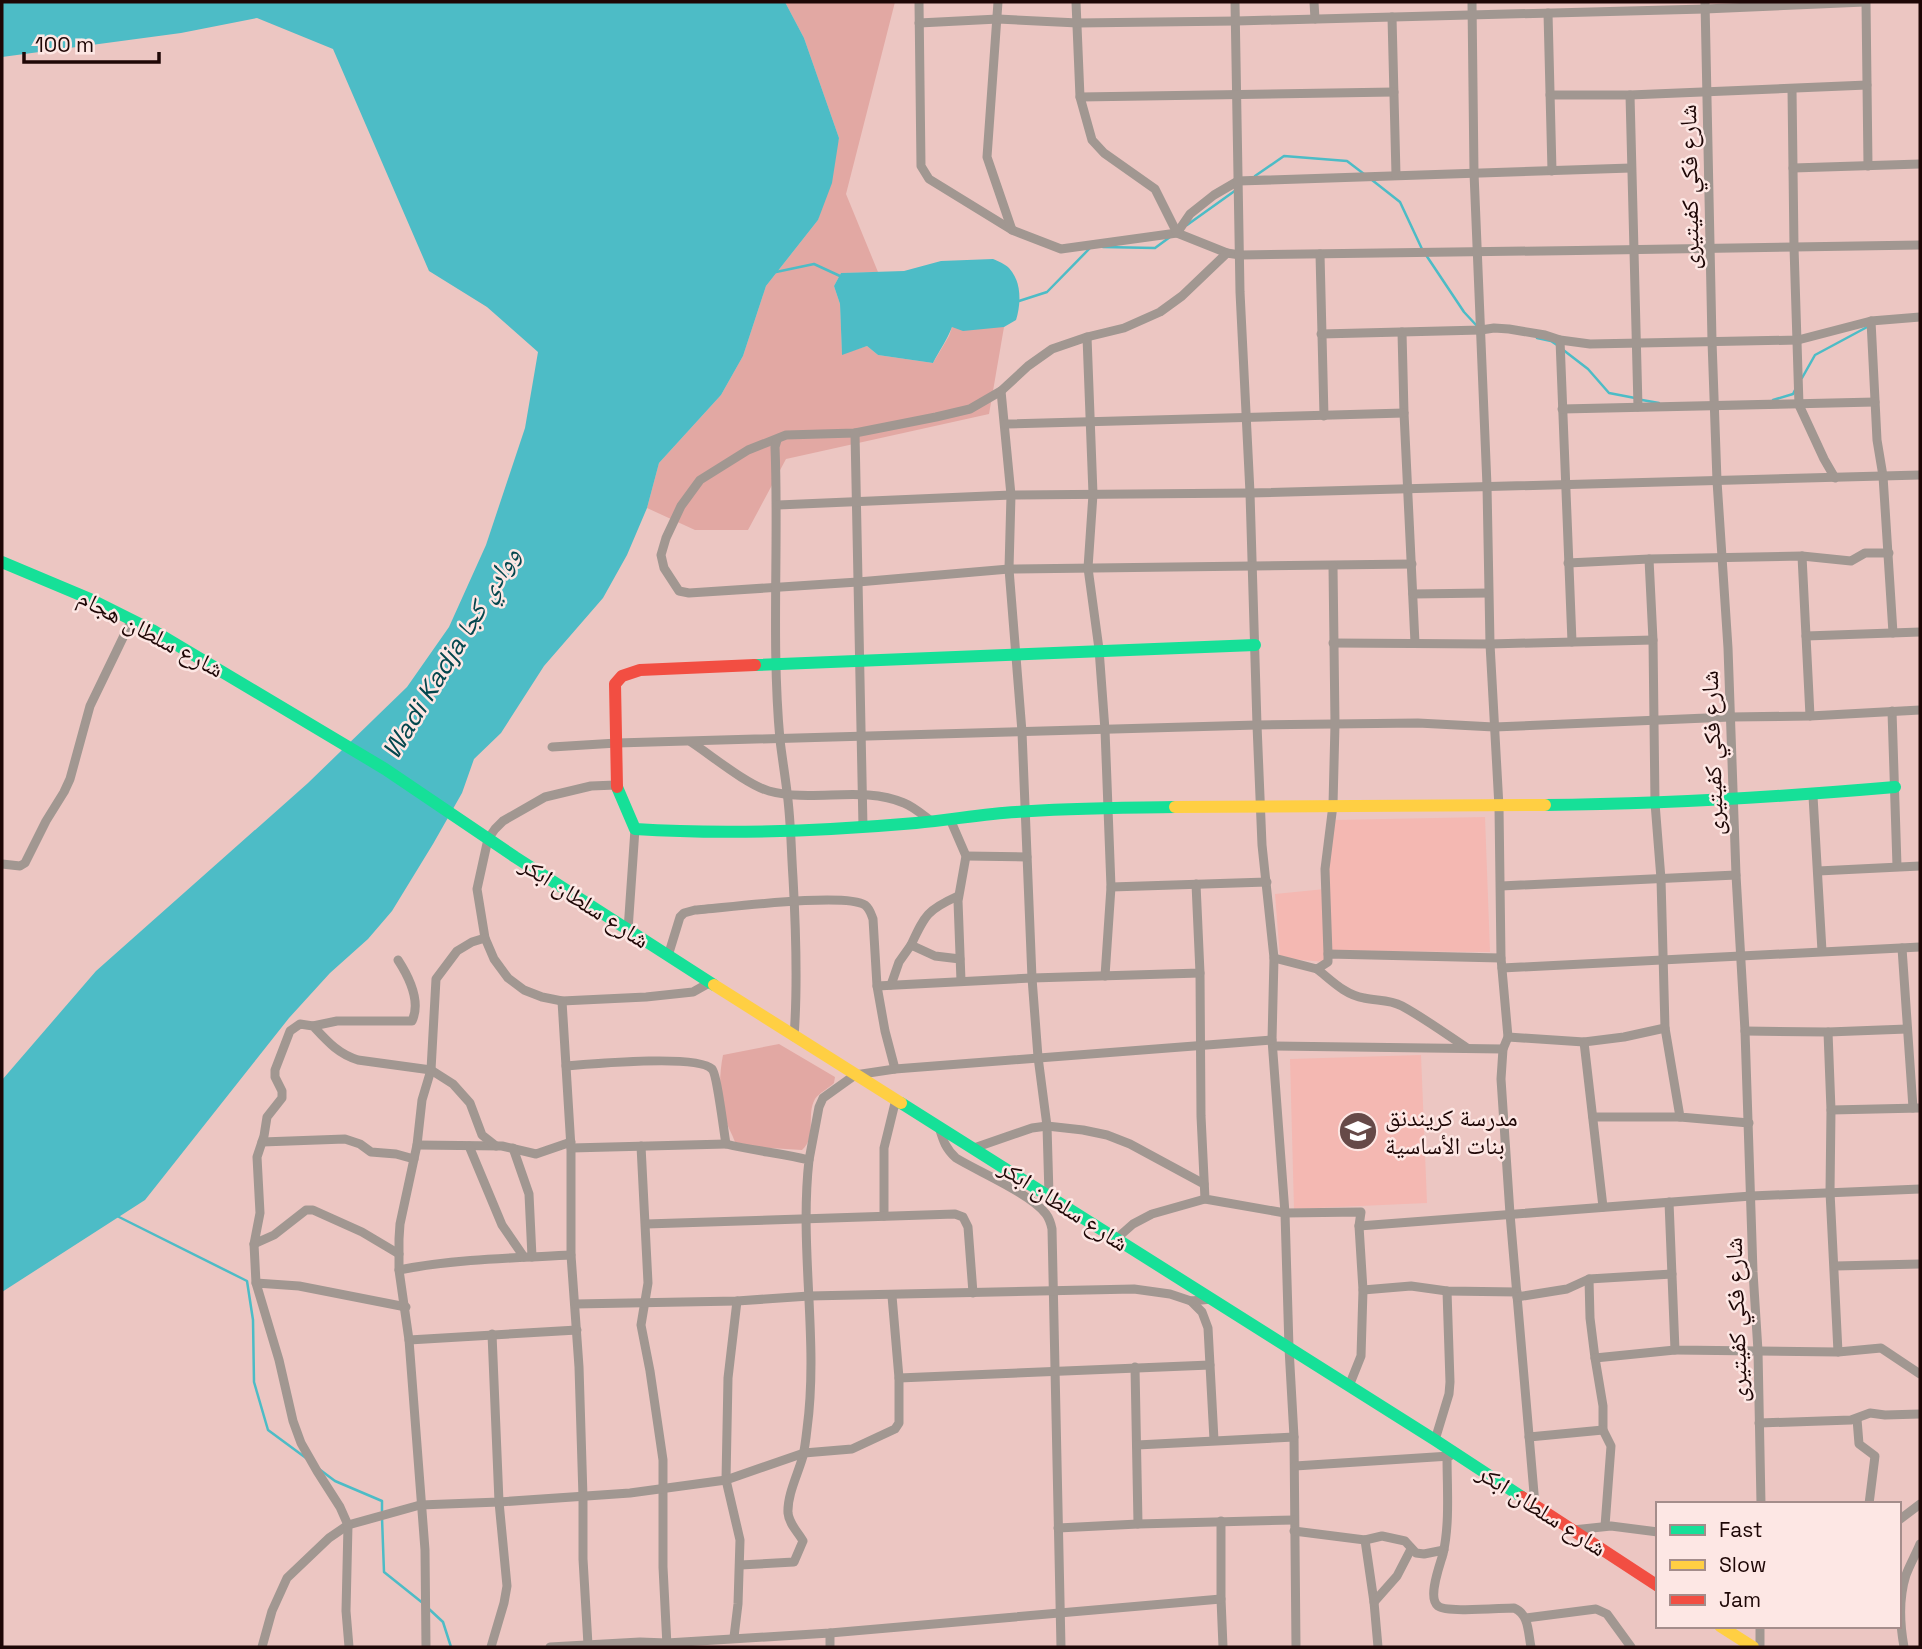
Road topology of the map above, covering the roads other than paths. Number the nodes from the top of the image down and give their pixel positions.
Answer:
1 (919, 2) edge
2 (999, 2) edge
3 (1076, 2) edge
4 (1235, 2) edge
5 (1314, 2) edge
6 (1472, 2) edge
7 (1865, 2) edge
8 (1784, 3) edge
9 (1705, 5) edge
10 (1633, 6) edge
11 (1548, 13) junction
12 (1472, 15) junction
13 (1392, 17) junction
14 (998, 19) junction
15 (1315, 19) junction
16 (1236, 21) junction
17 (919, 23) junction
18 (1078, 23) junction
19 (1867, 85) junction
20 (1792, 89) junction
21 (1394, 92) junction
22 (1707, 92) junction
23 (1237, 95) junction
24 (1550, 95) junction
25 (1630, 95) junction
26 (1080, 97) junction
27 (1920, 164) edge
28 (1868, 166) junction
29 (1793, 167) junction
30 (1631, 168) junction
31 (1552, 171) junction
32 (1474, 173) junction
33 (1396, 175) junction
34 (1238, 181) junction
35 (1012, 230) junction
36 (1177, 233) junction
37 (1920, 245) edge
38 (1710, 247) junction
39 (1794, 247) junction
40 (1633, 249) junction
41 (1227, 253) junction
42 (1476, 253) junction
43 (1320, 254) junction
44 (1240, 255) junction
45 (1920, 317) edge
46 (1871, 321) junction
47 (1481, 330) junction
48 (1402, 332) junction
49 (1321, 334) junction
50 (1087, 337) junction
51 (1560, 340) junction
52 (1798, 340) junction
53 (1712, 341) junction
54 (1636, 343) junction
55 (1001, 391) junction
56 (1875, 402) junction
57 (1714, 405) junction
58 (1800, 405) junction
59 (1638, 407) junction
60 (1562, 409) junction
61 (1404, 413) junction
62 (1324, 416) junction
63 (1247, 418) junction
64 (1090, 421) junction
65 (1005, 424) junction
66 (855, 433) junction
67 (777, 440) junction
68 (1920, 475) edge
69 (1883, 476) junction
70 (1835, 478) junction
71 (1717, 481) junction
72 (1565, 484) junction
73 (1487, 486) junction
74 (1408, 488) junction
75 (1250, 493) junction
76 (1093, 494) junction
77 (1011, 495) junction
78 (855, 502) junction
79 (778, 505) junction
80 (1889, 553) junction
81 (1802, 556) junction
82 (1721, 558) junction
83 (1649, 559) junction
84 (2, 562) edge
85 (1568, 563) junction
86 (1412, 564) junction
87 (1251, 566) junction
88 (1333, 566) junction
89 (1088, 568) junction
90 (1009, 569) junction
91 (858, 582) junction
92 (775, 587) junction
93 (1488, 593) junction
94 (1413, 594) junction
95 (132, 620) junction
96 (1920, 632) edge
97 (1892, 633) junction
98 (1806, 636) junction
99 (1653, 640) junction
100 (1572, 642) junction
101 (1333, 643) junction
102 (1415, 643) junction
103 (1490, 644) junction
104 (1255, 645) junction
105 (1099, 649) junction
106 (1015, 654) junction
107 (859, 662) junction
108 (777, 665) junction
109 (1920, 710) edge
110 (1892, 711) junction
111 (1810, 716) junction
112 (1730, 717) junction
113 (1654, 721) junction
114 (1335, 724) junction
115 (1257, 725) junction
116 (1494, 727) junction
117 (1105, 730) junction
118 (1022, 732) junction
119 (861, 735) junction
120 (780, 739) junction
121 (691, 741) junction
122 (617, 743) junction
123 (552, 747) dead end
124 (616, 785) junction
125 (1895, 787) junction
126 (788, 795) junction
127 (862, 795) junction
128 (1813, 796) junction
129 (1732, 800) junction
130 (1655, 803) junction
131 (1333, 805) junction
132 (1261, 806) junction
133 (1499, 807) junction
134 (1108, 808) junction
135 (1026, 811) junction
136 (950, 819) junction
137 (931, 821) junction
138 (469, 825) joint
139 (863, 827) junction
140 (635, 829) junction
141 (790, 830) junction
142 (488, 839) junction
143 (966, 856) junction
144 (1027, 856) junction
145 (2, 864) edge
146 (1897, 866) junction
147 (1920, 866) edge
148 (1818, 871) junction
149 (1736, 875) junction
150 (1661, 879) junction
151 (1267, 883) junction
152 (1196, 884) junction
153 (1501, 886) junction
154 (1111, 887) junction
155 (958, 896) junction
156 (794, 901) junction
157 (628, 930) junction
158 (485, 938) junction
159 (911, 946) junction
160 (1920, 947) edge
161 (1902, 948) junction
162 (1822, 951) junction
163 (1328, 954) junction
164 (1741, 955) junction
165 (668, 956) junction
166 (1274, 958) junction
167 (960, 959) junction
168 (1664, 959) junction
169 (398, 960) dead end
170 (1502, 963) junction
171 (1317, 969) junction
172 (1200, 974) junction
173 (1105, 976) junction
174 (1032, 978) junction
175 (961, 981) junction
176 (709, 983) junction
177 (891, 985) junction
178 (877, 986) junction
179 (562, 1001) junction
180 (313, 1026) junction
181 (1665, 1028) junction
182 (1907, 1029) junction
183 (1745, 1031) junction
184 (1828, 1032) junction
185 (794, 1037) junction
186 (1508, 1037) junction
187 (1584, 1042) junction
188 (1273, 1043) junction
189 (1200, 1045) junction
190 (1467, 1048) junction
191 (1503, 1049) junction
192 (1038, 1057) junction
193 (566, 1066) junction
194 (895, 1069) junction
195 (431, 1070) junction
196 (855, 1075) junction
197 (896, 1099) junction
198 (1917, 1108) edge
199 (1831, 1110) junction
200 (1680, 1116) junction
201 (1593, 1117) junction
202 (1749, 1123) junction
203 (939, 1126) junction
204 (1047, 1126) junction
205 (262, 1142) junction
206 (416, 1144) junction
207 (726, 1144) junction
208 (571, 1145) junction
209 (468, 1146) junction
210 (496, 1146) junction
211 (641, 1146) junction
212 (513, 1148) junction
213 (974, 1148) junction
214 (414, 1158) junction
215 (809, 1160) junction
216 (1205, 1184) junction
217 (1920, 1189) edge
218 (1830, 1192) junction
219 (1049, 1196) junction
220 (1751, 1196) junction
221 (1205, 1199) junction
222 (1669, 1202) junction
223 (1603, 1207) junction
224 (1285, 1213) junction
225 (1510, 1214) junction
226 (884, 1216) junction
227 (806, 1219) junction
228 (646, 1224) junction
229 (1359, 1226) junction
230 (1116, 1239) junction
231 (254, 1244) junction
232 (398, 1254) junction
233 (571, 1255) junction
234 (528, 1257) junction
235 (1920, 1264) edge
236 (1835, 1266) junction
237 (399, 1270) junction
238 (1672, 1274) junction
239 (1589, 1279) junction
240 (256, 1283) junction
241 (1363, 1290) junction
242 (1447, 1291) junction
243 (1054, 1292) junction
244 (973, 1293) junction
245 (1517, 1295) junction
246 (809, 1296) junction
247 (891, 1296) junction
248 (1213, 1299) junction
249 (646, 1301) junction
250 (737, 1301) junction
251 (1191, 1301) junction
252 (575, 1304) junction
253 (406, 1307) junction
254 (577, 1330) junction
255 (492, 1334) junction
256 (409, 1340) junction
257 (1289, 1348) junction
258 (1675, 1350) junction
259 (1758, 1351) junction
260 (1838, 1352) junction
261 (1595, 1358) junction
262 (1210, 1365) junction
263 (1135, 1367) junction
264 (1055, 1371) junction
265 (1920, 1374) edge
266 (899, 1378) junction
267 (1349, 1386) junction
268 (1920, 1414) edge
269 (1857, 1419) junction
270 (1759, 1423) junction
271 (1603, 1430) junction
272 (1294, 1437) junction
273 (1529, 1437) junction
274 (1214, 1440) junction
275 (1435, 1440) junction
276 (1137, 1445) junction
277 (804, 1453) junction
278 (1452, 1456) junction
279 (1295, 1466) junction
280 (726, 1480) junction
281 (664, 1490) junction
282 (583, 1497) junction
283 (1761, 1502) edge
284 (1869, 1502) edge
285 (499, 1503) junction
286 (1920, 1504) edge
287 (420, 1505) junction
288 (1535, 1507) junction
289 (1901, 1518) edge
290 (1294, 1520) junction
291 (1221, 1521) junction
292 (1138, 1524) junction
293 (348, 1525) junction
294 (1605, 1527) junction
295 (1058, 1528) junction
296 (1294, 1531) junction
297 (1572, 1531) junction
298 (1656, 1532) edge
299 (1365, 1540) junction
300 (1920, 1544) edge
301 (1411, 1549) junction
302 (1444, 1550) junction
303 (740, 1565) junction
304 (1656, 1585) edge
305 (1221, 1599) junction
306 (1374, 1602) junction
307 (1061, 1612) junction
308 (1901, 1615) edge
309 (1526, 1618) junction
310 (1723, 1628) edge
311 (1760, 1628) edge
312 (1900, 1628) edge
313 (830, 1633) junction
314 (734, 1637) junction
315 (588, 1645) junction
316 (667, 1645) edge
317 (598, 1646) edge
318 (262, 1647) edge
319 (349, 1647) edge
320 (426, 1647) edge
321 (491, 1647) edge
322 (550, 1647) edge
323 (830, 1647) edge
324 (1061, 1647) edge
325 (1223, 1647) edge
326 (1296, 1647) edge
327 (1378, 1647) edge
328 (1531, 1647) edge
329 (1631, 1647) edge
330 (1753, 1647) edge
331 (1760, 1647) edge
332 (1904, 1647) edge

1 - 17 street
2 - 14 street
3 - 18 street
4 - 16 street
5 - 15 street
6 - 12 street
7 - 8 street
7 - 19 street
8 - 9 street
9 - 10 street
9 - 22 street, شارع فكي كفيتيرى
10 - 11 street
11 - 12 street
11 - 24 street
12 - 13 street
12 - 32 street
13 - 15 street
13 - 21 street
14 - 17 street
14 - 18 street
14 - 35 street
15 - 16 street
16 - 18 street
16 - 23 street
17 - 35 street
18 - 26 street
19 - 20 street
19 - 28 street
20 - 22 street
20 - 29 street
21 - 23 street
21 - 33 street
22 - 25 street
22 - 38 street, شارع فكي كفيتيرى
23 - 26 street
23 - 34 street
24 - 25 street
24 - 31 street
25 - 30 street
26 - 36 street
27 - 28 street
28 - 29 street
29 - 39 street
30 - 31 street
30 - 40 street
31 - 32 street
32 - 33 street
32 - 42 street
33 - 34 street
34 - 36 street
34 - 44 street
35 - 36 street
36 - 41 street
37 - 39 street
38 - 39 street
38 - 40 street
38 - 53 street, شارع فكي كفيتيرى
39 - 52 street
40 - 42 street
40 - 54 street
41 - 44 street
41 - 50 street
42 - 43 street
42 - 47 street
43 - 44 street
43 - 49 street
44 - 63 street
45 - 46 street
46 - 52 street
46 - 56 street
47 - 48 street
47 - 51 street
47 - 73 street
48 - 49 street
48 - 61 street
49 - 62 street
50 - 55 street
50 - 64 street
51 - 54 street
51 - 60 street
52 - 53 street
52 - 58 street
53 - 54 street
53 - 57 street, شارع فكي كفيتيرى
54 - 59 street
55 - 65 street
55 - 66 street
56 - 58 street
56 - 69 street
57 - 58 street
57 - 59 street
57 - 71 street, شارع فكي كفيتيرى
58 - 70 street
59 - 60 street
60 - 72 street
61 - 62 street
61 - 74 street
62 - 63 street
63 - 64 street
63 - 75 street
64 - 65 street
64 - 76 street
65 - 77 street
66 - 67 street
66 - 78 street
67 - 79 street
67 - 92 street
68 - 69 street
69 - 70 street
69 - 80 street
70 - 71 street
71 - 72 street
71 - 82 street, شارع فكي كفيتيرى
72 - 73 street
72 - 85 street
73 - 74 street
73 - 93 street
74 - 75 street
74 - 86 street
75 - 76 street
75 - 87 street
76 - 77 street
76 - 89 street
77 - 78 street
77 - 90 street
78 - 79 street
78 - 91 street
79 - 92 street
80 - 81 street
80 - 97 street
81 - 82 street
81 - 98 street
82 - 83 street
82 - 112 street, شارع فكي كفيتيرى
83 - 85 street
83 - 99 street
84 - 95 main road, شارع سلطان هجام
85 - 100 street
86 - 88 street
86 - 94 street
87 - 88 street
87 - 89 street
87 - 104 street
88 - 101 street
89 - 90 street
89 - 105 street
90 - 91 street
90 - 106 street
91 - 92 street
91 - 107 street
92 - 108 street
93 - 94 street
93 - 103 street
94 - 102 street
95 - 138 main road, شارع سلطان هجام
95 - 145 street
96 - 97 street
97 - 98 street
98 - 111 street
99 - 100 street
99 - 113 street
100 - 103 street
101 - 102 street
101 - 114 street
102 - 103 street
103 - 116 street
104 - 105 main road
104 - 115 street
105 - 106 main road
105 - 117 street
106 - 107 main road
106 - 118 street
107 - 108 main road
107 - 119 street
108 - 120 street
108 - 122 main road
109 - 110 street
110 - 111 street
110 - 125 street
111 - 112 street
112 - 113 street
112 - 129 street, شارع فكي كفيتيرى
113 - 116 street
113 - 130 street
114 - 115 street
114 - 116 street
114 - 131 street
115 - 117 street
115 - 132 street
116 - 133 street
117 - 118 street
117 - 134 street
118 - 119 street
118 - 135 street
119 - 120 street
119 - 127 street
120 - 121 street
120 - 126 street
121 - 122 street
121 - 126 street
122 - 123 street
122 - 124 main road
124 - 140 main road
124 - 142 street
125 - 128 main road
125 - 146 street
126 - 127 street
126 - 141 street
127 - 137 street
127 - 139 street
128 - 129 main road
128 - 148 street
129 - 130 main road
129 - 149 street, شارع فكي كفيتيرى
130 - 133 main road
130 - 150 street
131 - 132 main road
131 - 133 main road
131 - 163 street
132 - 134 main road
132 - 151 street
133 - 153 street
134 - 135 main road
134 - 154 street
135 - 136 main road
135 - 144 street
136 - 137 main road
136 - 143 street
137 - 139 main road
138 - 142 main road, شارع سلطان ابكر
139 - 141 main road
140 - 141 main road
140 - 157 street
141 - 156 street
142 - 157 main road, شارع سلطان ابكر
142 - 158 street
143 - 144 street
143 - 155 street
144 - 174 street
146 - 147 street
146 - 148 street
148 - 162 street
149 - 150 street
149 - 164 street, شارع فكي كفيتيرى
150 - 153 street
150 - 168 street
151 - 152 street
151 - 166 street
152 - 154 street
152 - 172 street
153 - 170 street
154 - 173 street
155 - 159 street
155 - 167 street
156 - 165 street
156 - 178 street
156 - 185 street
157 - 165 main road, شارع سلطان ابكر
158 - 179 street
158 - 195 street
159 - 167 street
159 - 177 street
160 - 161 street
161 - 162 street
161 - 182 street
162 - 164 street
163 - 170 street
163 - 171 street
164 - 168 street
164 - 183 street, شارع فكي كفيتيرى
165 - 176 main road, شارع سلطان ابكر
166 - 171 street
166 - 188 street
167 - 175 street
168 - 170 street
168 - 181 street
169 - 180 street
170 - 186 street
171 - 190 street
172 - 173 street
172 - 189 street
173 - 174 street
174 - 175 street
174 - 192 street
175 - 177 street
176 - 179 street
176 - 185 main road, شارع سلطان ابكر
177 - 178 street
178 - 194 street
179 - 193 street
180 - 195 street
180 - 205 street
181 - 187 street
181 - 200 street
182 - 184 street
182 - 198 street
183 - 184 street
183 - 202 street, شارع فكي كفيتيرى
184 - 199 street
185 - 196 main road, شارع سلطان ابكر
186 - 187 street
186 - 191 street
187 - 201 street
188 - 189 street
188 - 190 street
188 - 224 street
189 - 192 street
189 - 216 street
190 - 191 street
191 - 225 street
192 - 194 street
192 - 204 street
193 - 207 street
193 - 208 street
194 - 196 street
195 - 206 street
195 - 210 street
196 - 197 main road, شارع سلطان ابكر
196 - 215 street
197 - 203 main road, شارع سلطان ابكر
197 - 226 street
198 - 199 street
199 - 218 street
200 - 201 street
200 - 202 street
201 - 223 street
202 - 220 street, شارع فكي كفيتيرى
203 - 213 main road, شارع سلطان ابكر
203 - 243 street
204 - 213 street
204 - 216 street
204 - 219 street
205 - 214 street
205 - 231 street
206 - 209 street
206 - 214 street
207 - 211 street
207 - 215 street
208 - 211 street
208 - 212 street
208 - 233 street
209 - 210 street
209 - 234 street
210 - 212 street
211 - 228 street
212 - 234 street
213 - 219 main road, شارع سلطان ابكر
214 - 232 street
215 - 227 street
216 - 221 street
217 - 218 street
218 - 220 street
218 - 236 street
219 - 230 main road, شارع سلطان ابكر
220 - 222 street
220 - 259 street, شارع فكي كفيتيرى
221 - 224 street
221 - 230 street
222 - 223 street
222 - 238 street
223 - 225 street
224 - 229 street
224 - 257 street
225 - 229 street
225 - 245 street
226 - 227 street
226 - 244 street
227 - 228 street
227 - 246 street
228 - 249 street
229 - 241 street
230 - 248 main road, شارع سلطان ابكر
231 - 232 street
231 - 240 street
232 - 237 street
233 - 234 street
233 - 252 street
234 - 237 street
235 - 236 street
236 - 260 street
237 - 253 street
238 - 239 street
238 - 258 street
239 - 245 street
239 - 261 street
240 - 253 street
240 - 293 street
241 - 242 street
241 - 267 street
242 - 245 street
242 - 275 street
243 - 244 street
243 - 251 street
243 - 264 street
244 - 247 street
245 - 273 street
246 - 247 street
246 - 250 street
246 - 277 street
247 - 266 street
248 - 251 street
248 - 257 main road, شارع سلطان ابكر
249 - 250 street
249 - 252 street
249 - 281 street
250 - 280 street
251 - 262 street
252 - 254 street
253 - 256 street
254 - 255 street
254 - 282 street
255 - 256 street
255 - 285 street
256 - 287 street
257 - 267 main road, شارع سلطان ابكر
257 - 272 street
258 - 259 street
258 - 261 street
259 - 260 street
259 - 270 street, شارع فكي كفيتيرى
260 - 265 street
261 - 271 street
262 - 263 street
262 - 274 street
263 - 264 street
263 - 276 street
264 - 266 street
264 - 295 street
266 - 277 street
267 - 275 main road, شارع سلطان ابكر
268 - 269 street
269 - 270 street
269 - 284 street
270 - 283 street, شارع فكي كفيتيرى
271 - 273 street
271 - 294 street
272 - 274 street
272 - 279 street
273 - 288 street
274 - 276 street
275 - 278 main road, شارع سلطان ابكر
276 - 292 street
277 - 280 street
277 - 303 street
278 - 279 street
278 - 288 main road, شارع سلطان ابكر
278 - 302 street
279 - 290 street
280 - 281 street
280 - 303 street
281 - 282 street
281 - 316 street
282 - 285 street
282 - 315 street
285 - 287 street
285 - 321 street
286 - 289 street
287 - 293 street
287 - 320 street
288 - 297 main road, شارع سلطان ابكر
290 - 291 street
290 - 296 street
291 - 292 street
291 - 305 street
292 - 295 street
293 - 318 street
293 - 319 street
294 - 297 street
294 - 298 street
295 - 307 street
296 - 299 street
296 - 326 street
297 - 304 main road, شارع سلطان ابكر
299 - 301 street
299 - 306 street
300 - 308 street
301 - 302 street
301 - 306 street
302 - 309 street
303 - 314 street
305 - 307 street
305 - 325 street
306 - 327 street
307 - 313 street
307 - 324 street
309 - 328 street
309 - 329 street
310 - 330 main road
311 - 331 street
312 - 332 street
313 - 314 street
313 - 323 street
314 - 316 street
315 - 317 street
315 - 322 street
316 - 317 street

